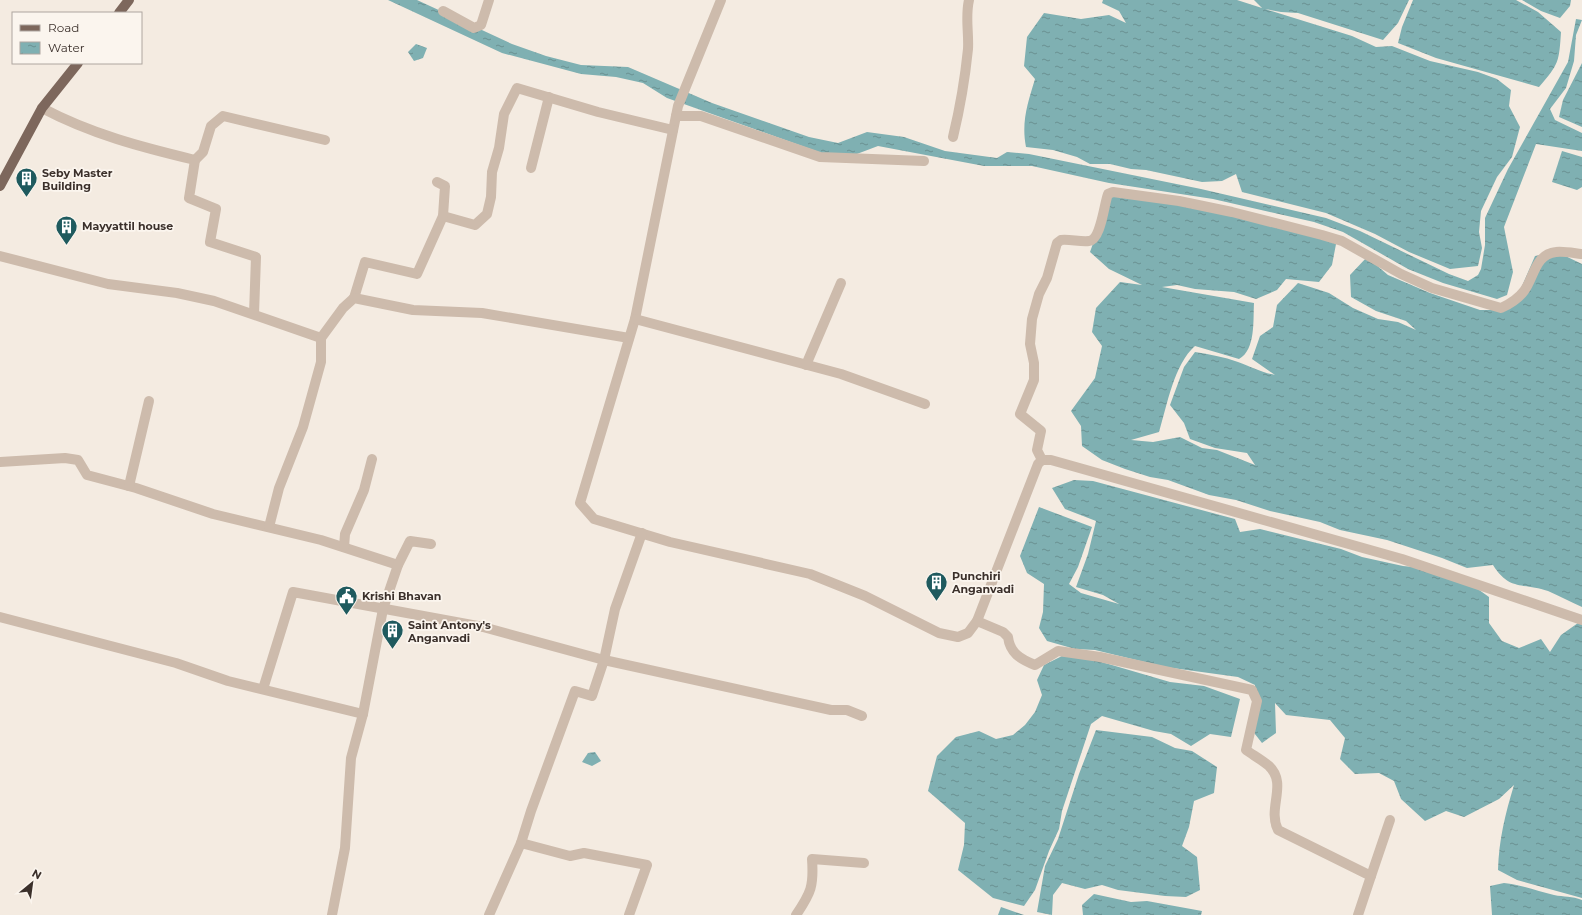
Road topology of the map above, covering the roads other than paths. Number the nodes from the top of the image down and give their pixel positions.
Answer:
1 (129, 0) edge
2 (489, 0) edge
3 (721, 0) edge
4 (969, 0) edge
5 (443, 11) dead end
6 (119, 12) edge
7 (77, 64) edge
8 (550, 97) junction
9 (42, 108) junction
10 (677, 111) junction
11 (673, 130) junction
12 (953, 137) dead end
13 (325, 140) dead end
14 (195, 160) junction
15 (924, 161) dead end
16 (531, 168) dead end
17 (437, 182) dead end
18 (0, 186) edge
19 (443, 216) junction
20 (1581, 254) dead end
21 (0, 256) edge
22 (841, 283) dead end
23 (354, 298) junction
24 (254, 314) junction
25 (634, 319) junction
26 (321, 338) junction
27 (629, 338) junction
28 (806, 365) junction
29 (149, 401) dead end
30 (926, 404) dead end
31 (372, 459) dead end
32 (1042, 460) junction
33 (0, 462) edge
34 (129, 486) junction
35 (269, 527) junction
36 (642, 533) junction
37 (430, 544) dead end
38 (344, 547) junction
39 (398, 565) junction
40 (383, 609) junction
41 (0, 617) edge
42 (1582, 620) edge
43 (977, 621) junction
44 (604, 660) junction
45 (263, 689) junction
46 (363, 714) junction
47 (862, 716) dead end
48 (1390, 820) dead end
49 (521, 843) junction
50 (864, 863) dead end
51 (1371, 876) junction
52 (332, 915) edge
53 (489, 915) edge
54 (629, 915) edge
55 (796, 915) edge
56 (1358, 915) edge

1 - 6 main road
2 - 5 street
3 - 10 street
4 - 12 street
7 - 9 main road
8 - 11 street
8 - 16 street
8 - 19 street
9 - 14 street
9 - 18 main road
10 - 11 street
10 - 15 street
11 - 25 street
13 - 14 street
14 - 24 street
17 - 19 street
19 - 23 street
20 - 32 street
21 - 24 street
22 - 28 street
23 - 26 street
23 - 27 street
24 - 26 street
25 - 27 street
25 - 28 street
26 - 35 street
27 - 36 street
28 - 30 street
29 - 34 street
31 - 38 street
32 - 42 street
32 - 43 street
33 - 34 street
34 - 35 street
35 - 38 street
36 - 43 street
36 - 44 street
37 - 39 street
38 - 39 street
39 - 40 street
40 - 44 street
40 - 45 street
40 - 46 street
41 - 45 street
43 - 51 street
44 - 47 street
44 - 49 street
45 - 46 street
46 - 52 street
48 - 51 street
49 - 53 street
49 - 54 street
50 - 55 street
51 - 56 street

